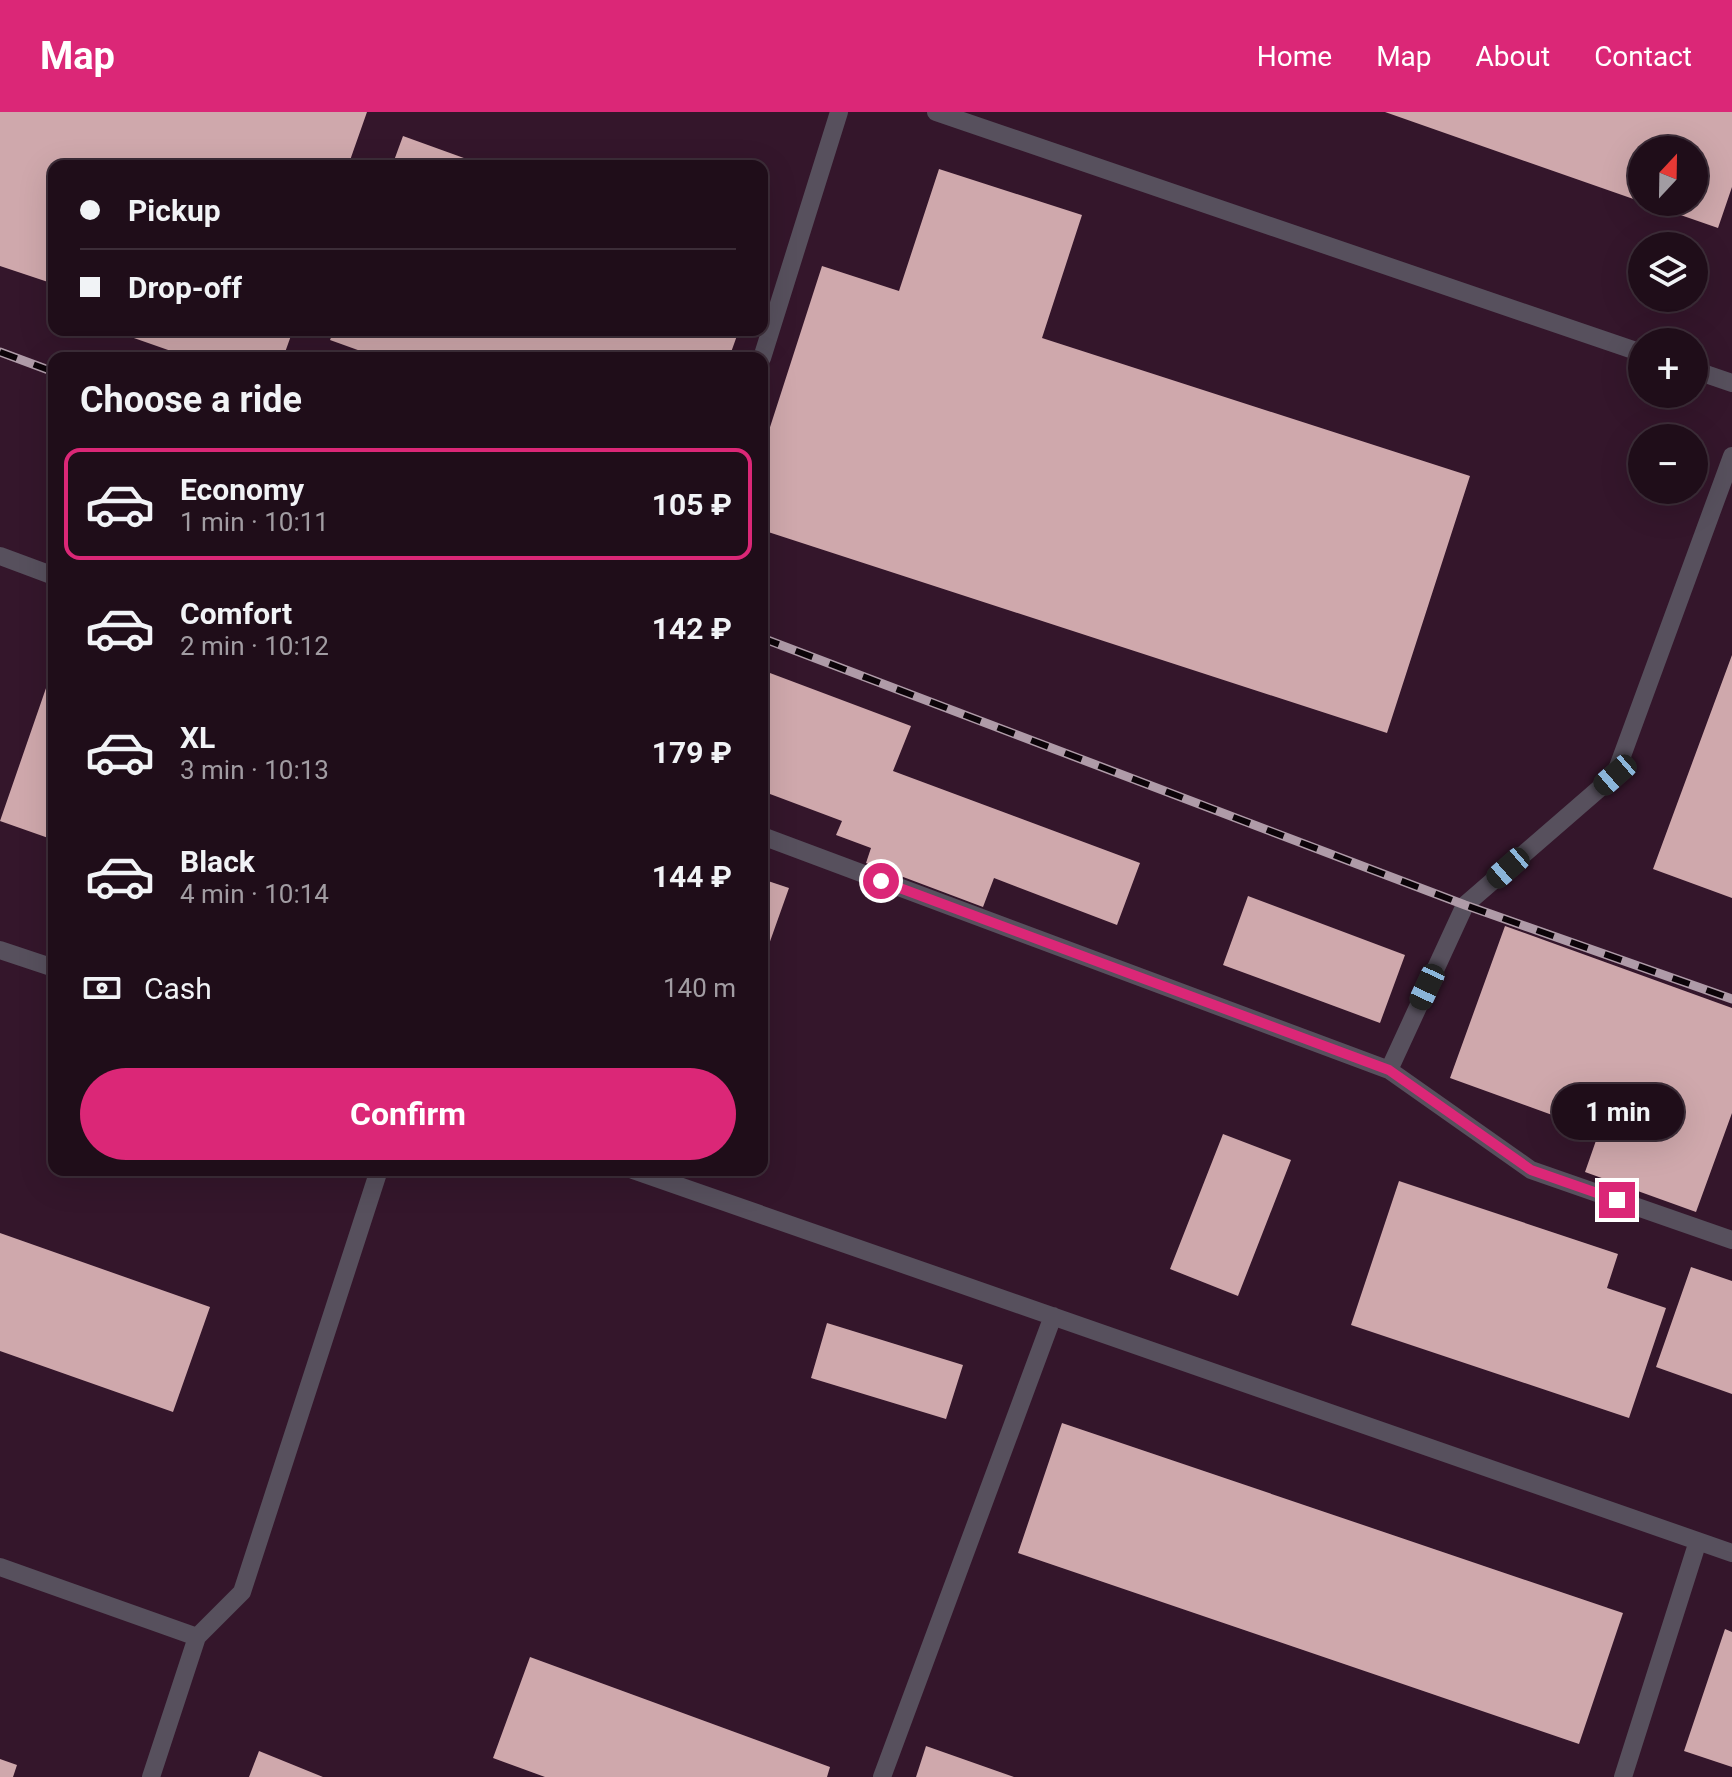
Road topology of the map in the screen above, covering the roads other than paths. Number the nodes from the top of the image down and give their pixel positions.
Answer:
1 (839, 112) edge
2 (936, 112) edge
3 (1628, 348) edge
4 (764, 352) edge
5 (1708, 375) edge
6 (1732, 383) edge
7 (1732, 456) edge
8 (0, 556) edge
9 (48, 574) edge
10 (768, 838) edge
11 (0, 950) edge
12 (48, 966) edge
13 (1389, 1070) junction
14 (377, 1176) edge
15 (650, 1176) edge
16 (1732, 1240) edge
17 (1053, 1316) junction
18 (1698, 1541) junction
19 (1732, 1553) edge
20 (0, 1567) edge
21 (197, 1637) junction
22 (151, 1777) edge
23 (882, 1777) edge
24 (1623, 1777) edge

1 - 4 lane
2 - 3 lane
5 - 6 lane
7 - 13 lane
8 - 9 lane
10 - 13 lane
11 - 12 lane
13 - 16 lane
14 - 21 lane
15 - 17 lane
17 - 18 lane
17 - 23 lane
18 - 19 lane
18 - 24 lane
20 - 21 lane
21 - 22 lane

